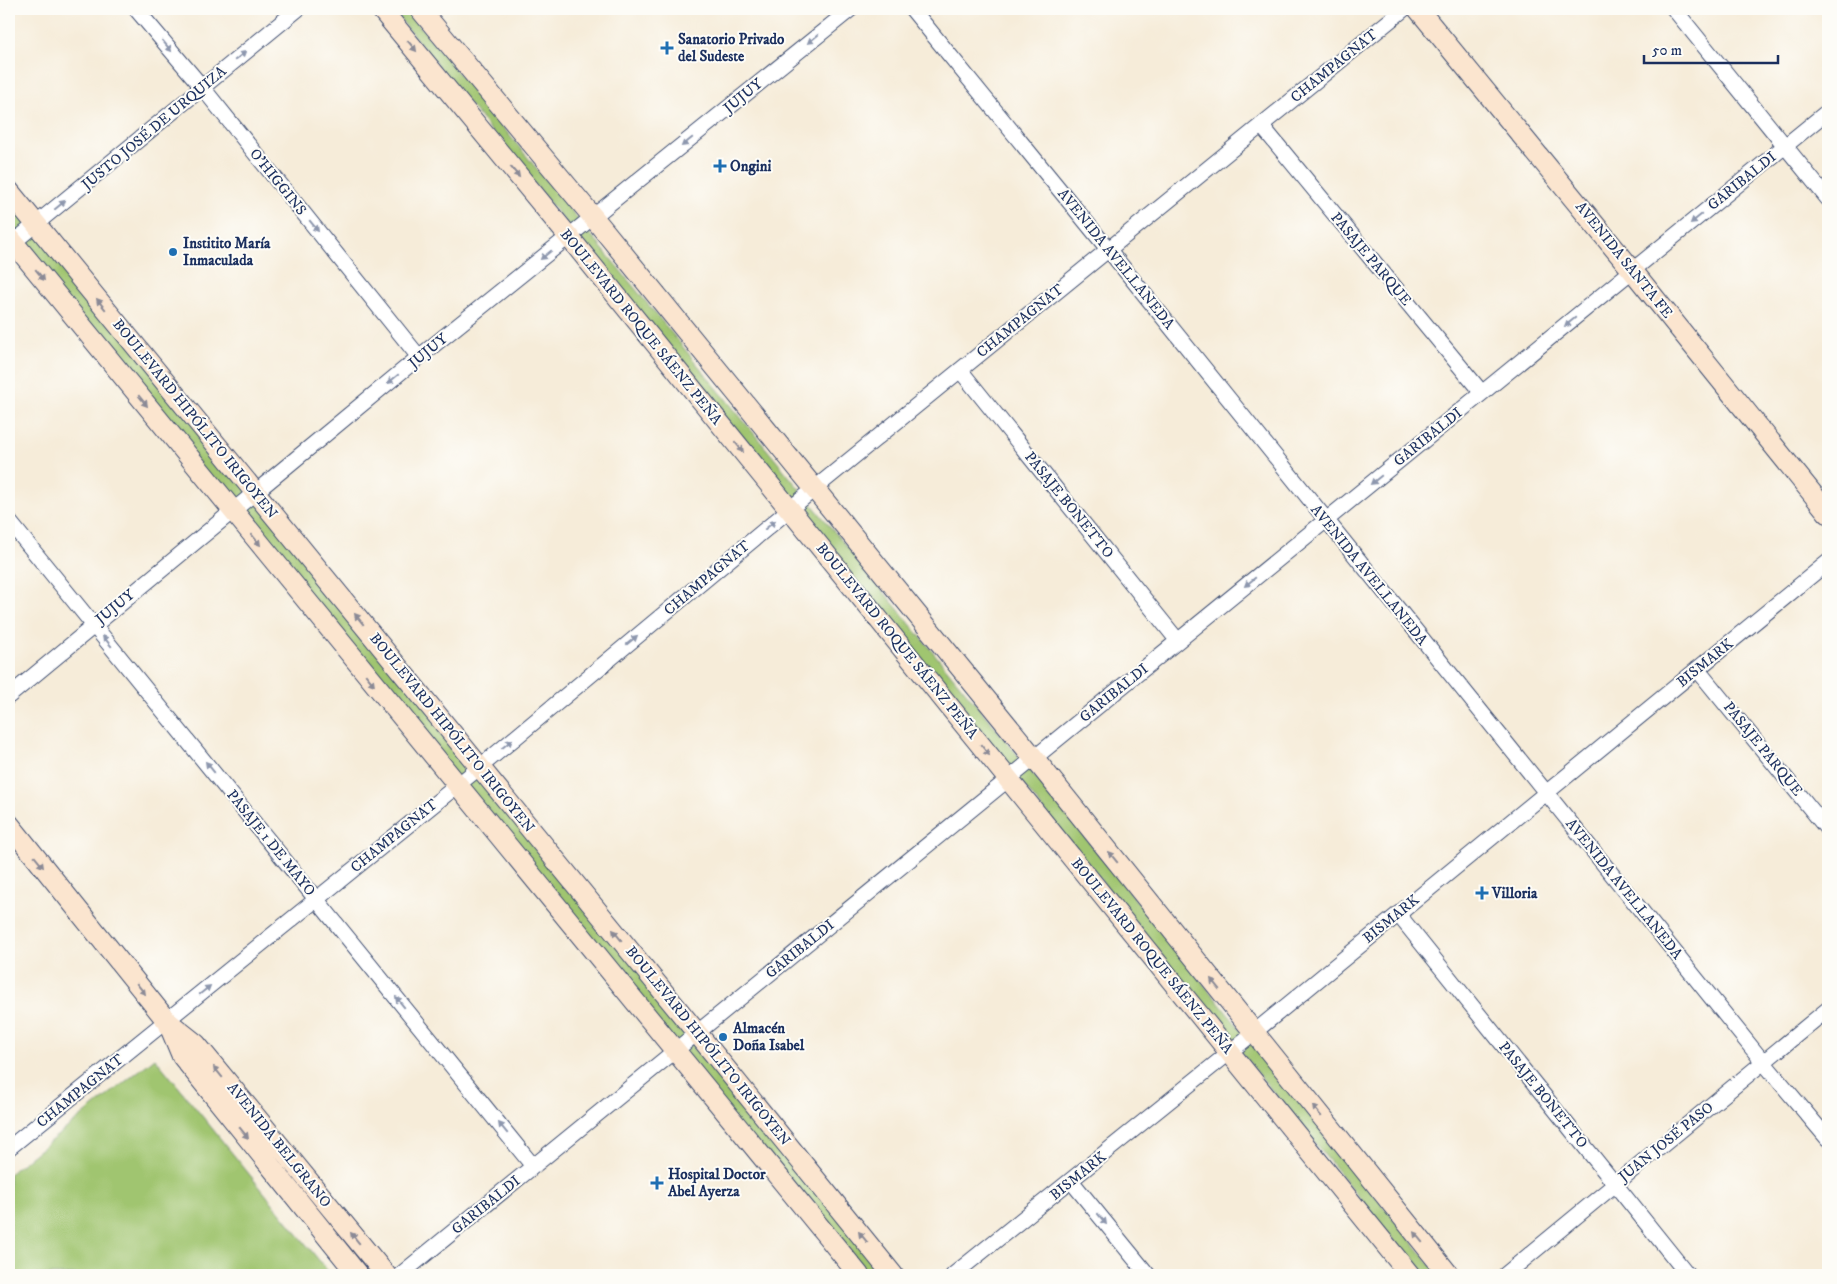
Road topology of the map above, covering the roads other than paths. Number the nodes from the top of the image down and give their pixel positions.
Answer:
1 (136, 9) edge
2 (298, 9) edge
3 (381, 9) edge
4 (420, 9) edge
5 (851, 9) edge
6 (912, 9) edge
7 (1404, 9) edge
8 (1418, 9) edge
9 (1674, 9) edge
10 (202, 87) junction
11 (1828, 111) edge
12 (1261, 125) junction
13 (1785, 146) junction
14 (9, 191) edge
15 (1828, 199) edge
16 (594, 217) junction
17 (36, 225) junction
18 (569, 237) junction
19 (10, 242) edge
20 (1108, 250) junction
21 (1632, 270) junction
22 (420, 357) junction
23 (960, 370) junction
24 (1482, 393) junction
25 (814, 488) junction
26 (256, 493) junction
27 (789, 510) junction
28 (233, 512) junction
29 (1828, 513) edge
30 (9, 521) edge
31 (1326, 521) junction
32 (1828, 562) edge
33 (94, 625) junction
34 (1178, 641) junction
35 (1697, 669) junction
36 (9, 696) edge
37 (1034, 758) junction
38 (480, 767) junction
39 (1009, 779) junction
40 (457, 786) junction
41 (1546, 792) junction
42 (9, 824) edge
43 (1828, 830) edge
44 (316, 899) junction
45 (1398, 914) junction
46 (1828, 1009) edge
47 (167, 1021) junction
48 (1254, 1032) junction
49 (697, 1033) junction
50 (675, 1051) junction
51 (1230, 1052) junction
52 (1764, 1063) junction
53 (1828, 1139) edge
54 (11, 1142) edge
55 (533, 1166) junction
56 (1072, 1182) junction
57 (1614, 1184) junction
58 (358, 1275) edge
59 (386, 1275) edge
60 (400, 1275) edge
61 (859, 1275) edge
62 (893, 1275) edge
63 (953, 1275) edge
64 (1148, 1275) edge
65 (1410, 1275) edge
66 (1449, 1275) edge
67 (1505, 1275) edge
68 (1688, 1275) edge

1 -> 10 street, O'HIGGINS
10 -> 2 street, JUSTO JOSÉ DE URQUIZA
3 -> 18 street, BOULEVARD ROQUE SÁENZ PEÑA
4 - 16 street, BOULEVARD ROQUE SÁENZ PEÑA
5 -> 16 street, JUJUY
6 - 20 street, AVENIDA AVELLANEDA
7 - 12 street, CHAMPAGNAT
8 - 21 street, AVENIDA SANTA FE
9 - 13 street
17 -> 10 street, JUSTO JOSÉ DE URQUIZA
10 -> 22 street, O'HIGGINS
11 - 13 street, GARIBALDI
12 - 20 street, CHAMPAGNAT
12 - 24 street, PASAJE PARQUE
13 - 15 street
13 -> 21 street, GARIBALDI
14 - 17 street, BOULEVARD HIPÓLITO IRIGOYEN
16 - 18 street, JUJUY
16 - 25 street, BOULEVARD ROQUE SÁENZ PEÑA
17 - 19 street, JUSTO JOSÉ DE URQUIZA
26 -> 17 street, BOULEVARD HIPÓLITO IRIGOYEN
18 -> 22 street, JUJUY
18 -> 27 street, BOULEVARD ROQUE SÁENZ PEÑA
19 -> 28 street, BOULEVARD HIPÓLITO IRIGOYEN
20 - 23 street, CHAMPAGNAT
20 - 31 street, AVENIDA AVELLANEDA
21 -> 24 street, GARIBALDI
21 - 29 street, AVENIDA SANTA FE
22 -> 26 street, JUJUY
23 - 25 street, CHAMPAGNAT
23 - 34 street, PASAJE BONETTO
24 -> 31 street, GARIBALDI
25 - 27 street, CHAMPAGNAT
25 - 37 street, BOULEVARD ROQUE SÁENZ PEÑA
26 - 28 street, JUJUY
38 -> 26 street, BOULEVARD HIPÓLITO IRIGOYEN
38 -> 27 street, CHAMPAGNAT
27 -> 39 street, BOULEVARD ROQUE SÁENZ PEÑA
28 - 33 street, JUJUY
28 -> 40 street, BOULEVARD HIPÓLITO IRIGOYEN
30 - 33 street, PASAJE 1 DE MAYO
31 -> 34 street, GARIBALDI
31 - 41 street, AVENIDA AVELLANEDA
32 - 35 street, BISMARK
33 - 36 street, JUJUY
44 -> 33 street, PASAJE 1 DE MAYO
34 - 37 street, GARIBALDI
35 - 41 street, BISMARK
35 - 43 street, PASAJE PARQUE
37 - 39 street, GARIBALDI
48 -> 37 street, BOULEVARD ROQUE SÁENZ PEÑA
38 - 40 street, CHAMPAGNAT
49 -> 38 street, BOULEVARD HIPÓLITO IRIGOYEN
39 - 49 street, GARIBALDI
39 - 51 street, BOULEVARD ROQUE SÁENZ PEÑA
40 - 44 street, CHAMPAGNAT
40 - 50 street, BOULEVARD HIPÓLITO IRIGOYEN
41 - 45 street, BISMARK
41 - 52 street, AVENIDA AVELLANEDA
42 -> 47 street, AVENIDA BELGRANO
47 -> 44 street, CHAMPAGNAT
55 -> 44 street, PASAJE 1 DE MAYO
45 - 48 street, BISMARK
45 - 57 street, PASAJE BONETTO
46 - 52 street, JUAN JOSÉ PASO
47 - 54 street, CHAMPAGNAT
47 -> 58 street, AVENIDA BELGRANO
59 -> 47 street, AVENIDA BELGRANO
48 - 51 street, BISMARK
66 -> 48 street, BOULEVARD ROQUE SÁENZ PEÑA
49 - 50 street, GARIBALDI
62 -> 49 street, BOULEVARD HIPÓLITO IRIGOYEN
50 - 55 street, GARIBALDI
50 - 61 street, BOULEVARD HIPÓLITO IRIGOYEN
51 - 56 street, BISMARK
51 - 65 street, BOULEVARD ROQUE SÁENZ PEÑA
52 - 53 street, AVENIDA AVELLANEDA
52 - 57 street, JUAN JOSÉ PASO
55 - 60 street, GARIBALDI
56 - 63 street, BISMARK
56 -> 64 street
57 - 67 street, JUAN JOSÉ PASO
57 - 68 street, PASAJE BONETTO

